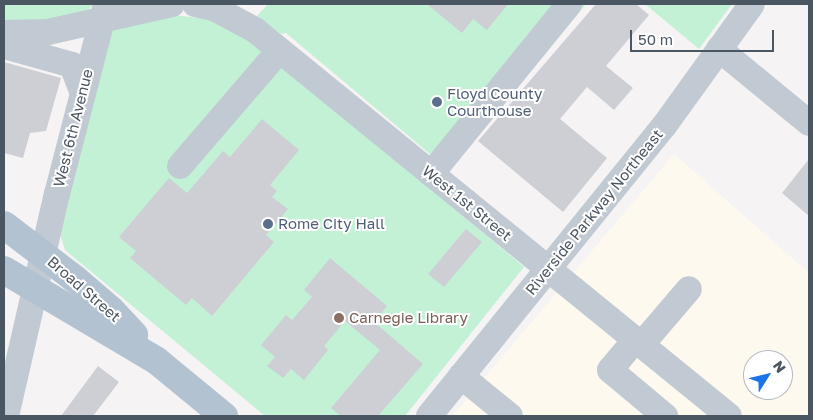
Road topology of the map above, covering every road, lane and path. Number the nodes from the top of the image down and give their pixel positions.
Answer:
1 (172, 4) edge
2 (196, 4) edge
3 (569, 4) edge
4 (752, 4) edge
5 (103, 12) edge
6 (4, 33) edge
7 (4, 46) edge
8 (719, 49) junction
9 (279, 51) junction
10 (82, 91) junction
11 (809, 123) edge
12 (180, 166) dead end
13 (431, 174) junction
14 (4, 225) edge
15 (43, 253) junction
16 (548, 268) junction
17 (4, 270) edge
18 (34, 287) junction
19 (689, 289) dead end
20 (639, 342) junction
21 (156, 361) junction
22 (461, 376) junction
23 (6, 416) edge
24 (224, 416) edge
25 (428, 416) edge
26 (510, 416) edge
27 (665, 416) edge
28 (729, 416) edge

1 - 5 street
2 - 9 street, West 1st Street
3 - 13 street
4 - 8 street, Riverside Parkway Northeast
5 - 6 street
5 - 10 street, West 6th Avenue
7 - 10 street
8 - 11 street
8 - 16 street, Riverside Parkway Northeast
9 - 12 street
9 - 13 street, West 1st Street
10 - 15 street, West 6th Avenue
13 - 16 street, West 1st Street
14 - 15 main road, Broad Street
15 - 18 street, West 6th Avenue
15 - 21 main road, Broad Street
16 - 20 street, West 1st Street
16 - 22 street, Riverside Parkway Northeast
17 - 18 main road, Broad Street
18 - 21 main road, Broad Street
18 - 23 street, West 6th Avenue
19 - 20 street
20 - 27 street
20 - 28 street, West 1st Street
21 - 24 main road, Broad Street
22 - 25 street, Riverside Parkway Northeast
22 - 26 street

